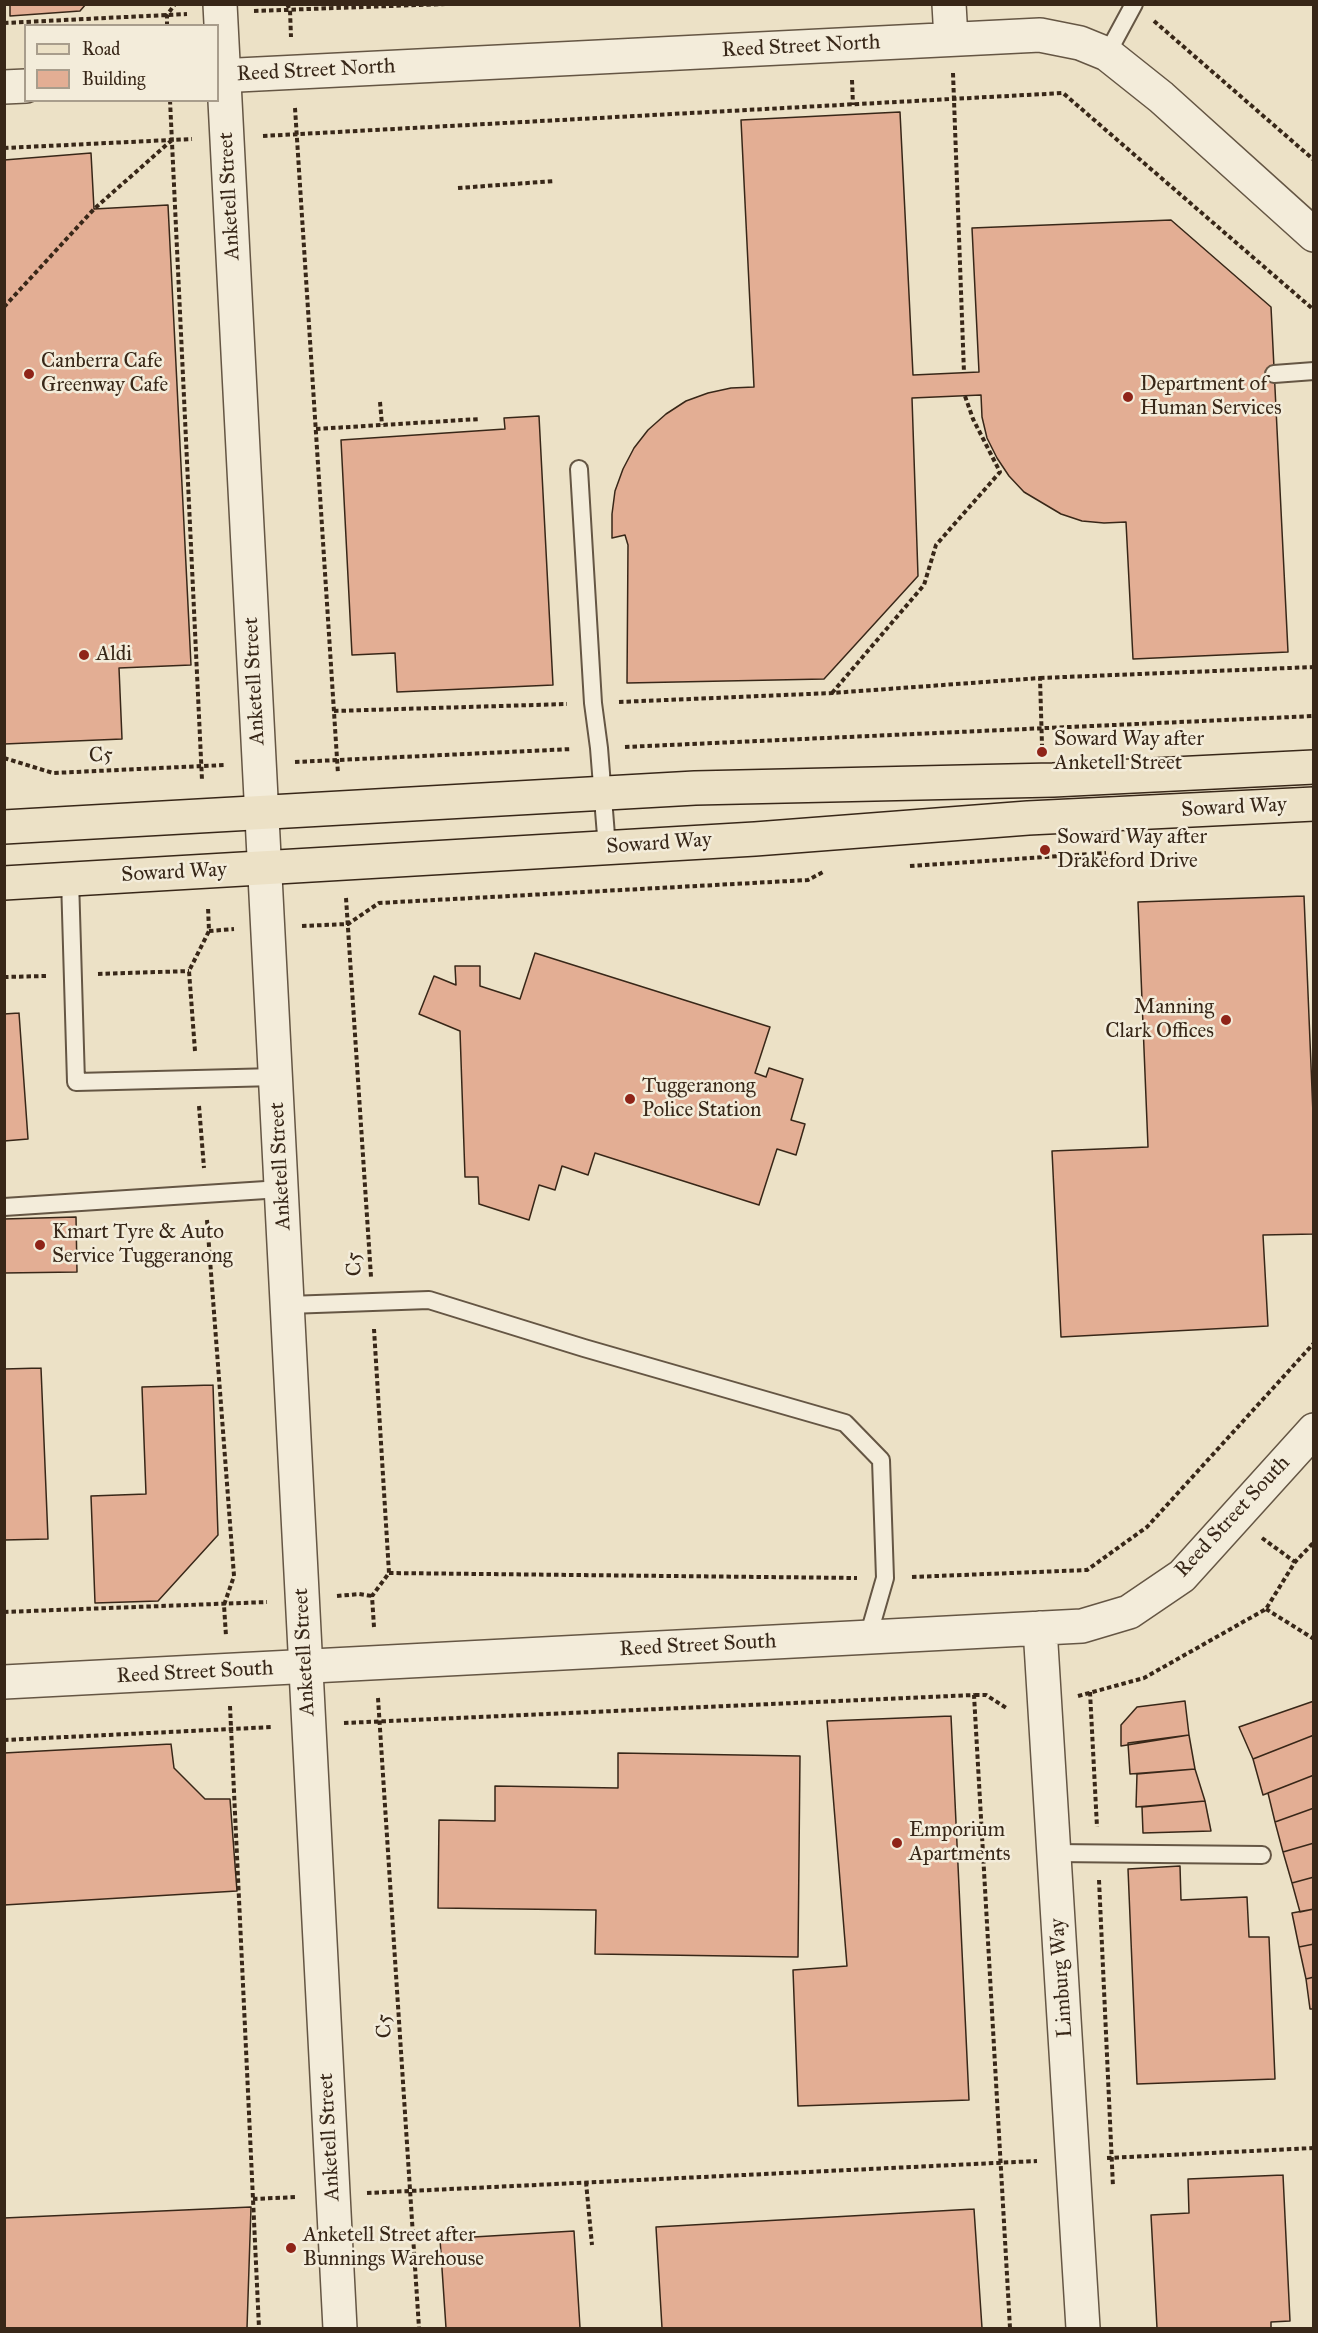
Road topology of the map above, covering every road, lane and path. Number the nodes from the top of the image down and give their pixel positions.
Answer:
1 (175, 4) edge
2 (220, 4) edge
3 (287, 4) edge
4 (445, 4) edge
5 (949, 4) edge
6 (1134, 4) edge
7 (302, 7) edge
8 (166, 15) junction
9 (1153, 20) dead end
10 (4, 23) edge
11 (167, 24) edge
12 (951, 39) junction
13 (1107, 54) junction
14 (221, 76) edge
15 (24, 86) edge
16 (4, 87) edge
17 (954, 99) junction
18 (170, 102) edge
19 (172, 140) junction
20 (4, 148) edge
21 (1314, 160) edge
22 (555, 181) dead end
23 (458, 188) dead end
24 (1314, 235) edge
25 (4, 307) edge
26 (1314, 310) edge
27 (1314, 371) edge
28 (964, 373) dead end
29 (1274, 374) dead end
30 (965, 396) dead end
31 (380, 402) dead end
32 (480, 419) dead end
33 (382, 425) junction
34 (315, 429) junction
35 (579, 469) dead end
36 (1314, 668) edge
37 (1040, 678) junction
38 (832, 693) junction
39 (593, 703) junction
40 (334, 711) junction
41 (1314, 716) edge
42 (1042, 729) junction
43 (599, 748) junction
44 (4, 758) edge
45 (1314, 767) edge
46 (1043, 780) junction
47 (603, 792) junction
48 (1314, 804) edge
49 (262, 812) junction
50 (1043, 817) junction
51 (4, 827) edge
52 (607, 848) junction
53 (1114, 852) dead end
54 (1044, 857) junction
55 (908, 866) dead end
56 (265, 868) junction
57 (837, 870) dead end
58 (70, 879) junction
59 (4, 883) edge
60 (209, 931) dead end
61 (276, 1077) junction
62 (197, 1079) junction
63 (281, 1189) junction
64 (206, 1194) junction
65 (4, 1207) edge
66 (372, 1301) junction
67 (288, 1305) junction
68 (1314, 1430) edge
69 (1314, 1542) edge
70 (372, 1596) dead end
71 (1266, 1608) junction
72 (4, 1612) edge
73 (1040, 1628) junction
74 (868, 1637) junction
75 (1314, 1639) edge
76 (306, 1667) junction
77 (1144, 1678) dead end
78 (4, 1682) edge
79 (1090, 1692) dead end
80 (974, 1695) junction
81 (1015, 1713) dead end
82 (4, 1740) edge
83 (1054, 1853) junction
84 (1098, 1854) junction
85 (1262, 1855) dead end
86 (1314, 2148) edge
87 (1112, 2158) junction
88 (1073, 2159) junction
89 (1000, 2163) junction
90 (586, 2182) junction
91 (411, 2191) junction
92 (1113, 2192) dead end
93 (333, 2195) junction
94 (253, 2199) junction
95 (592, 2245) dead end
96 (259, 2328) edge
97 (340, 2328) edge
98 (419, 2328) edge
99 (1010, 2328) edge
100 (1083, 2328) edge

1 - 8 path
2 - 14 street, Anketell Street
3 - 7 path
4 - 7 path
5 - 12 street
6 - 13 lane
8 - 10 path
8 - 11 path
9 - 21 path
12 - 13 street, Reed Street North
12 - 14 street, Reed Street North
12 - 17 path
13 - 24 street, Reed Street North
14 - 49 street, Anketell Street
15 - 16 street
17 - 26 path
17 - 28 path
17 - 34 path
18 - 19 path
19 - 20 path
19 - 25 path
19 - 44 path, C5
22 - 23 path
27 - 29 lane
30 - 38 path
31 - 33 path
32 - 33 path
33 - 34 path
34 - 40 path
35 - 39 lane
36 - 37 path
37 - 38 path
37 - 42 path
38 - 39 path
39 - 40 path
39 - 43 lane
40 - 43 path
41 - 42 path
42 - 43 path
42 - 46 path
43 - 47 lane
45 - 46 main road, Soward Way
46 - 47 main road, Soward Way
47 - 49 main road, Soward Way
47 - 52 lane
48 - 50 main road, Soward Way
49 - 51 main road, Soward Way
49 - 56 street, Anketell Street
50 - 52 main road, Soward Way
50 - 54 path
52 - 56 main road, Soward Way
53 - 54 path
54 - 55 path
56 - 58 main road, Soward Way
56 - 61 street, Anketell Street
57 - 66 path, C5
58 - 59 main road, Soward Way
58 - 62 lane
60 - 62 path
61 - 62 lane
61 - 63 street, Anketell Street
62 - 64 path
63 - 64 lane
63 - 67 street, Anketell Street
64 - 65 lane
64 - 72 path
66 - 67 lane
66 - 70 path, C5
66 - 74 lane
67 - 76 street, Anketell Street
68 - 73 street, Reed Street South
69 - 71 path
71 - 75 path
71 - 77 path
73 - 74 street, Reed Street South
73 - 83 street, Limburg Way
74 - 76 street, Reed Street South
76 - 78 street, Reed Street South
76 - 93 street, Anketell Street
79 - 84 path
80 - 81 path
80 - 89 path
80 - 91 path, C5
82 - 94 path
83 - 84 lane
83 - 88 street, Limburg Way
84 - 85 lane
84 - 87 path
86 - 87 path
87 - 88 path
87 - 92 path
88 - 89 path
88 - 100 street, Limburg Way
89 - 90 path
89 - 99 path
90 - 91 path
90 - 95 path
91 - 93 path
91 - 98 path, C5
93 - 94 path
93 - 97 street, Anketell Street
94 - 96 path

